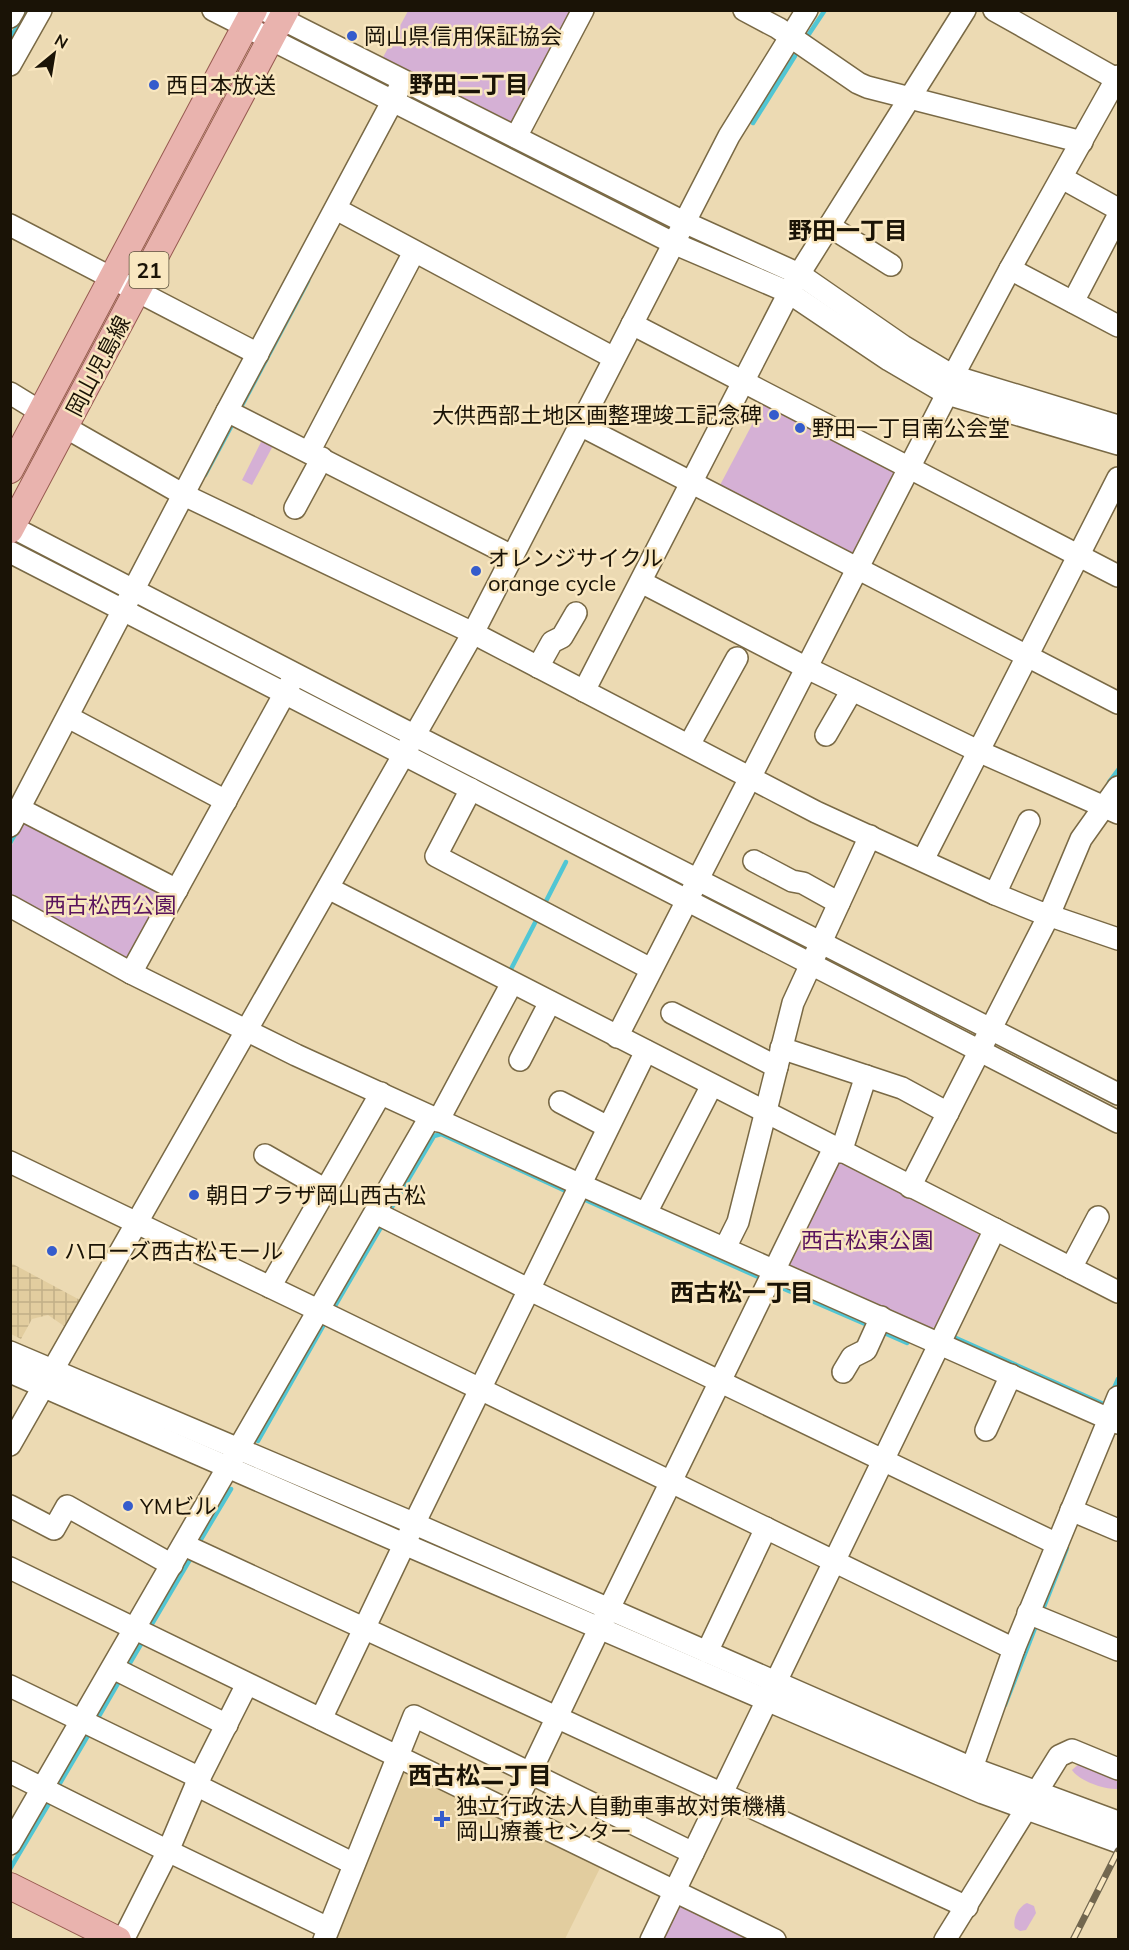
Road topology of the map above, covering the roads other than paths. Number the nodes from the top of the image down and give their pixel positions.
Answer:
1 (14, 10) edge
2 (41, 10) edge
3 (213, 10) edge
4 (583, 10) edge
5 (744, 10) edge
6 (807, 10) edge
7 (964, 10) edge
8 (994, 10) edge
9 (10, 17) edge
10 (267, 20) edge
11 (790, 36) junction
12 (11, 64) edge
13 (1118, 79) edge
14 (398, 91) junction
15 (908, 99) junction
16 (516, 137) junction
17 (1082, 142) junction
18 (1062, 178) junction
19 (336, 209) junction
20 (1119, 209) edge
21 (1119, 216) edge
22 (10, 225) edge
23 (828, 226) junction
24 (679, 233) junction
25 (414, 252) junction
26 (891, 265) dead end
27 (1010, 269) junction
28 (113, 278) junction
29 (793, 284) junction
30 (138, 291) junction
31 (1073, 302) junction
32 (632, 324) junction
33 (1119, 326) edge
34 (258, 354) junction
35 (614, 358) junction
36 (743, 382) junction
37 (950, 384) junction
38 (10, 393) edge
39 (227, 411) junction
40 (41, 412) junction
41 (580, 425) junction
42 (1119, 426) edge
43 (65, 427) junction
44 (1119, 444) edge
45 (315, 455) junction
46 (909, 467) junction
47 (10, 470) edge
48 (1119, 478) edge
49 (692, 483) junction
50 (184, 495) junction
51 (295, 508) dead end
52 (11, 534) edge
53 (512, 556) junction
54 (1079, 556) junction
55 (857, 568) junction
56 (1119, 576) edge
57 (641, 582) junction
58 (134, 591) junction
59 (125, 610) junction
60 (576, 613) dead end
61 (473, 633) junction
62 (1027, 656) junction
63 (737, 658) dead end
64 (538, 667) junction
65 (805, 668) junction
66 (296, 675) junction
67 (852, 690) junction
68 (585, 691) junction
69 (285, 694) junction
70 (1119, 704) edge
71 (68, 717) junction
72 (414, 735) junction
73 (826, 735) dead end
74 (689, 745) junction
75 (978, 751) junction
76 (404, 754) junction
77 (749, 777) junction
78 (1119, 787) edge
79 (471, 789) junction
80 (226, 801) junction
81 (1112, 810) edge
82 (15, 818) edge
83 (1029, 821) dead end
84 (870, 836) junction
85 (923, 860) junction
86 (754, 861) dead end
87 (697, 878) junction
88 (328, 888) junction
89 (177, 890) junction
90 (995, 894) junction
91 (687, 900) junction
92 (839, 903) junction
93 (10, 906) edge
94 (1049, 915) junction
95 (1119, 939) edge
96 (821, 943) junction
97 (811, 963) junction
98 (651, 969) junction
99 (131, 973) junction
100 (512, 983) junction
101 (550, 1002) junction
102 (672, 1013) dead end
103 (992, 1029) junction
104 (246, 1031) junction
105 (616, 1036) junction
106 (981, 1050) junction
107 (646, 1052) junction
108 (779, 1057) junction
109 (520, 1060) dead end
110 (866, 1076) junction
111 (712, 1085) junction
112 (381, 1094) junction
113 (1119, 1094) edge
114 (560, 1102) dead end
115 (766, 1113) junction
116 (948, 1113) junction
117 (434, 1119) junction
118 (1119, 1122) edge
119 (608, 1127) junction
120 (838, 1150) junction
121 (265, 1155) dead end
122 (10, 1162) edge
123 (910, 1186) junction
124 (326, 1190) junction
125 (578, 1191) junction
126 (646, 1213) junction
127 (383, 1217) junction
128 (1098, 1217) dead end
129 (137, 1223) junction
130 (994, 1229) junction
131 (725, 1248) junction
132 (1071, 1268) junction
133 (772, 1278) junction
134 (270, 1287) junction
135 (530, 1290) junction
136 (1119, 1292) edge
137 (327, 1314) junction
138 (878, 1325) junction
139 (939, 1343) junction
140 (10, 1352) edge
141 (10, 1372) edge
142 (843, 1372) dead end
143 (1011, 1375) junction
144 (49, 1378) junction
145 (721, 1382) junction
146 (481, 1390) junction
147 (1115, 1414) edge
148 (986, 1430) dead end
149 (10, 1445) edge
150 (234, 1458) junction
151 (882, 1460) junction
152 (671, 1482) junction
153 (10, 1506) edge
154 (1077, 1513) junction
155 (414, 1524) junction
156 (766, 1528) junction
157 (1119, 1530) edge
158 (404, 1544) junction
159 (1057, 1544) junction
160 (191, 1549) junction
161 (833, 1561) junction
162 (172, 1565) junction
163 (10, 1568) edge
164 (1035, 1616) junction
165 (604, 1618) junction
166 (364, 1629) junction
167 (142, 1633) junction
168 (1118, 1648) edge
169 (1014, 1649) junction
170 (707, 1652) junction
171 (120, 1671) junction
172 (247, 1684) junction
173 (10, 1686) edge
174 (770, 1690) junction
175 (556, 1718) junction
176 (321, 1719) junction
177 (89, 1724) junction
178 (227, 1725) junction
179 (398, 1757) junction
180 (972, 1768) junction
181 (1119, 1769) edge
182 (10, 1772) edge
183 (530, 1773) junction
184 (198, 1781) junction
185 (50, 1792) junction
186 (722, 1793) junction
187 (1030, 1800) junction
188 (512, 1811) junction
189 (1119, 1822) edge
190 (1119, 1842) edge
191 (10, 1844) edge
192 (168, 1851) junction
193 (693, 1853) junction
194 (354, 1864) junction
195 (10, 1886) edge
196 (675, 1890) junction
197 (967, 1907) junction
198 (326, 1934) edge
199 (118, 1940) edge
200 (123, 1940) edge
201 (651, 1940) edge
202 (775, 1940) edge
203 (945, 1940) edge

1 - 9 street
2 - 12 street
3 - 10 street
4 - 16 street
5 - 11 street
6 - 11 street
7 - 15 street
8 - 13 street
10 - 14 street
10 - 28 main road, 岡山児島線 / 21
10 - 30 main road, 岡山児島線 / 21
11 - 15 street
11 - 24 street
13 - 17 street
14 - 16 street
14 - 19 street
14 - 24 street
15 - 17 street
15 - 23 street
16 - 24 street
17 - 18 street
18 - 20 street
18 - 27 street
19 - 25 street
19 - 34 street
21 - 31 street
22 - 28 street
23 - 26 street
23 - 29 street
24 - 29 street
24 - 32 street
25 - 35 street
25 - 45 street
27 - 31 street
27 - 37 street
28 - 30 street
28 - 40 main road, 岡山児島線 / 21
29 - 36 street
29 - 37 street
30 - 34 street
30 - 43 main road, 岡山児島線 / 21
31 - 33 street
32 - 35 street
32 - 36 street
34 - 39 street
35 - 41 street
36 - 46 street
36 - 49 street
37 - 42 street
37 - 44 street
37 - 46 street
38 - 40 street
39 - 45 street
39 - 50 street
40 - 47 main road, 岡山児島線 / 21
41 - 49 street
41 - 53 street
43 - 50 street
43 - 52 main road, 岡山児島線 / 21
45 - 51 street
45 - 53 street
46 - 54 street
46 - 55 street
48 - 54 street
49 - 55 street
49 - 57 street
50 - 58 street
50 - 61 street
52 - 58 street
52 - 59 street
53 - 61 street
54 - 56 street
54 - 62 street
55 - 62 street
55 - 65 street
57 - 65 street
57 - 68 street
58 - 59 street
58 - 66 street
59 - 69 street
59 - 71 street
60 - 64 street
61 - 64 street
61 - 72 street
62 - 70 street
62 - 75 street
63 - 74 street
64 - 68 street
65 - 67 street
65 - 77 street
66 - 69 street
66 - 72 street
67 - 73 street
67 - 75 street
68 - 74 street
69 - 76 street
69 - 80 street
71 - 80 street
71 - 82 street
72 - 76 street
72 - 87 street
74 - 77 street
75 - 81 street
75 - 85 street
76 - 79 street
76 - 88 street
77 - 84 street
77 - 87 street
78 - 81 street
79 - 91 street
79 - 98 street
80 - 89 street
81 - 94 street
82 - 89 street
83 - 90 street
84 - 85 street
84 - 92 street
85 - 90 street
86 - 92 street
87 - 91 street
87 - 96 street
88 - 100 street
88 - 104 street
89 - 99 street
90 - 94 street
91 - 97 street
91 - 98 street
92 - 96 street
93 - 99 street
94 - 95 street
94 - 103 street
96 - 97 street
96 - 103 street
97 - 106 street
97 - 108 street
98 - 105 street
99 - 104 street
100 - 101 street
100 - 117 street
101 - 105 street
101 - 109 street
102 - 108 street
103 - 106 street
103 - 113 street
104 - 112 street
104 - 129 street
105 - 107 street
106 - 116 street
106 - 118 street
107 - 111 street
107 - 119 street
108 - 110 street
108 - 115 street
110 - 116 street
110 - 120 street
111 - 115 street
111 - 126 street
112 - 117 street
112 - 124 street
114 - 119 street
115 - 120 street
115 - 131 street
116 - 123 street
117 - 125 street
117 - 127 street
119 - 125 street
120 - 123 street
120 - 133 street
121 - 124 street
122 - 129 street
123 - 130 street
124 - 134 street
125 - 126 street
125 - 135 street
126 - 131 street
127 - 135 street
127 - 137 street
128 - 132 street
129 - 134 street
129 - 144 street
130 - 132 street
130 - 139 street
131 - 133 street
132 - 136 street
133 - 138 street
133 - 145 street
134 - 137 street
135 - 145 street
135 - 146 street
137 - 146 street
137 - 150 street
138 - 139 street
138 - 142 street
139 - 143 street
139 - 151 street
140 - 144 street
141 - 144 street
143 - 147 street
143 - 148 street
144 - 149 street
144 - 150 street
145 - 151 street
145 - 152 street
146 - 152 street
146 - 155 street
147 - 154 street
150 - 155 street
150 - 158 street
150 - 160 street
151 - 159 street
151 - 161 street
152 - 156 street
152 - 165 street
153 - 162 street
154 - 157 street
154 - 159 street
155 - 158 street
155 - 165 street
156 - 161 street
156 - 170 street
158 - 165 street
158 - 166 street
159 - 164 street
160 - 162 street
160 - 166 street
161 - 169 street
161 - 174 street
162 - 167 street
163 - 167 street
164 - 168 street
164 - 169 street
165 - 170 street
165 - 174 street
165 - 175 street
166 - 175 street
166 - 176 street
167 - 171 street
167 - 172 street
169 - 180 street
170 - 174 street
171 - 177 street
171 - 178 street
172 - 176 street
172 - 178 street
173 - 177 street
174 - 180 street
174 - 186 street
174 - 187 street
175 - 183 street
175 - 186 street
176 - 179 street
177 - 184 street
177 - 185 street
178 - 184 street
179 - 183 street
179 - 188 street
179 - 194 street
180 - 187 street
181 - 187 street
182 - 185 street
183 - 188 street
183 - 193 street
184 - 192 street
184 - 194 street
185 - 191 street
185 - 192 street
186 - 193 street
186 - 197 street
187 - 189 street
187 - 190 street
187 - 197 street
188 - 196 street
192 - 198 street
192 - 200 street
193 - 196 street
194 - 198 street
195 - 199 main road
196 - 201 street
196 - 202 street
197 - 203 street

